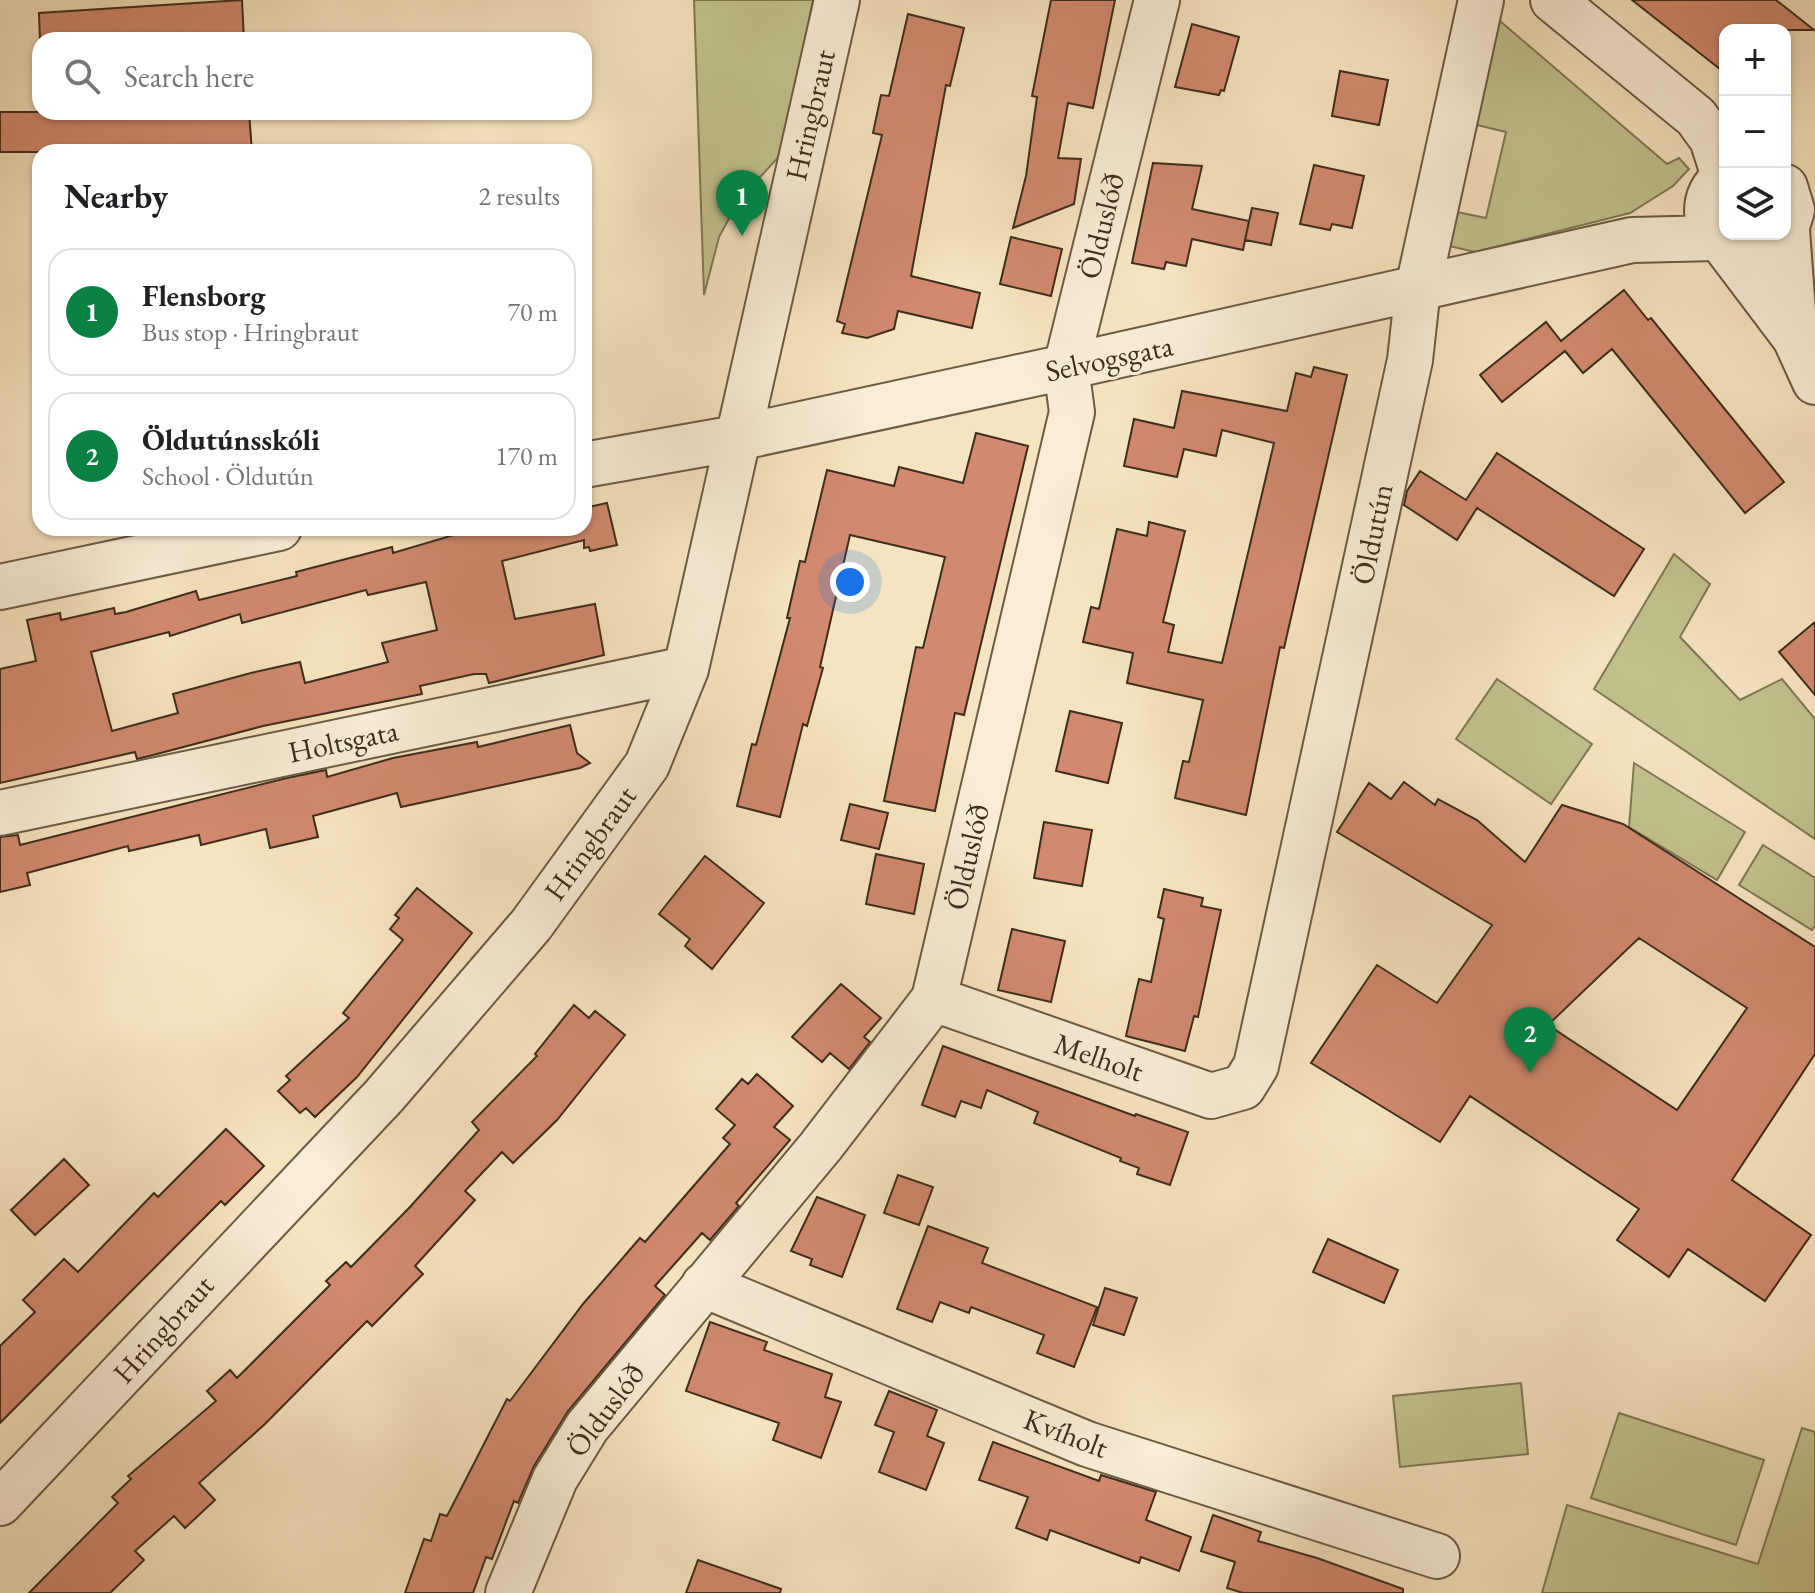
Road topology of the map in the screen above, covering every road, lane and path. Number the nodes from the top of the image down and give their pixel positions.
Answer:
1 (837, 0) edge
2 (1157, 0) edge
3 (1481, 0) edge
4 (1553, 0) edge
5 (1719, 171) edge
6 (1815, 177) edge
7 (1719, 181) edge
8 (1719, 184) edge
9 (1791, 212) edge
10 (1791, 238) edge
11 (1719, 239) edge
12 (1632, 240) junction
13 (1776, 240) edge
14 (1720, 241) junction
15 (1418, 288) junction
16 (1795, 338) junction
17 (1066, 367) junction
18 (1815, 382) edge
19 (737, 438) junction
20 (592, 464) edge
21 (241, 536) edge
22 (0, 587) edge
23 (686, 669) junction
24 (0, 813) edge
25 (934, 999) junction
26 (1256, 1066) joint
27 (704, 1285) junction
28 (0, 1503) edge
29 (1437, 1556) dead end
30 (508, 1593) edge

1 - 19 street, Hringbraut
2 - 17 street, Ölduslóð
3 - 15 street, Öldutún
4 - 5 street
6 - 9 street
7 - 12 street, Selvogsgata
8 - 11 street
10 - 16 street
12 - 14 street, Selvogsgata
12 - 15 street, Selvogsgata
13 - 14 street, Selvogsgata
14 - 16 street
15 - 17 street, Selvogsgata
15 - 26 street, Öldutún
16 - 18 street
17 - 19 street, Selvogsgata
17 - 25 street, Ölduslóð
19 - 20 street, Selvogsgata
19 - 23 street, Hringbraut
21 - 22 street
23 - 24 street, Holtsgata
23 - 28 street, Hringbraut
25 - 26 street, Melholt
25 - 27 street, Ölduslóð
27 - 29 street, Kvíholt
27 - 30 street, Ölduslóð

